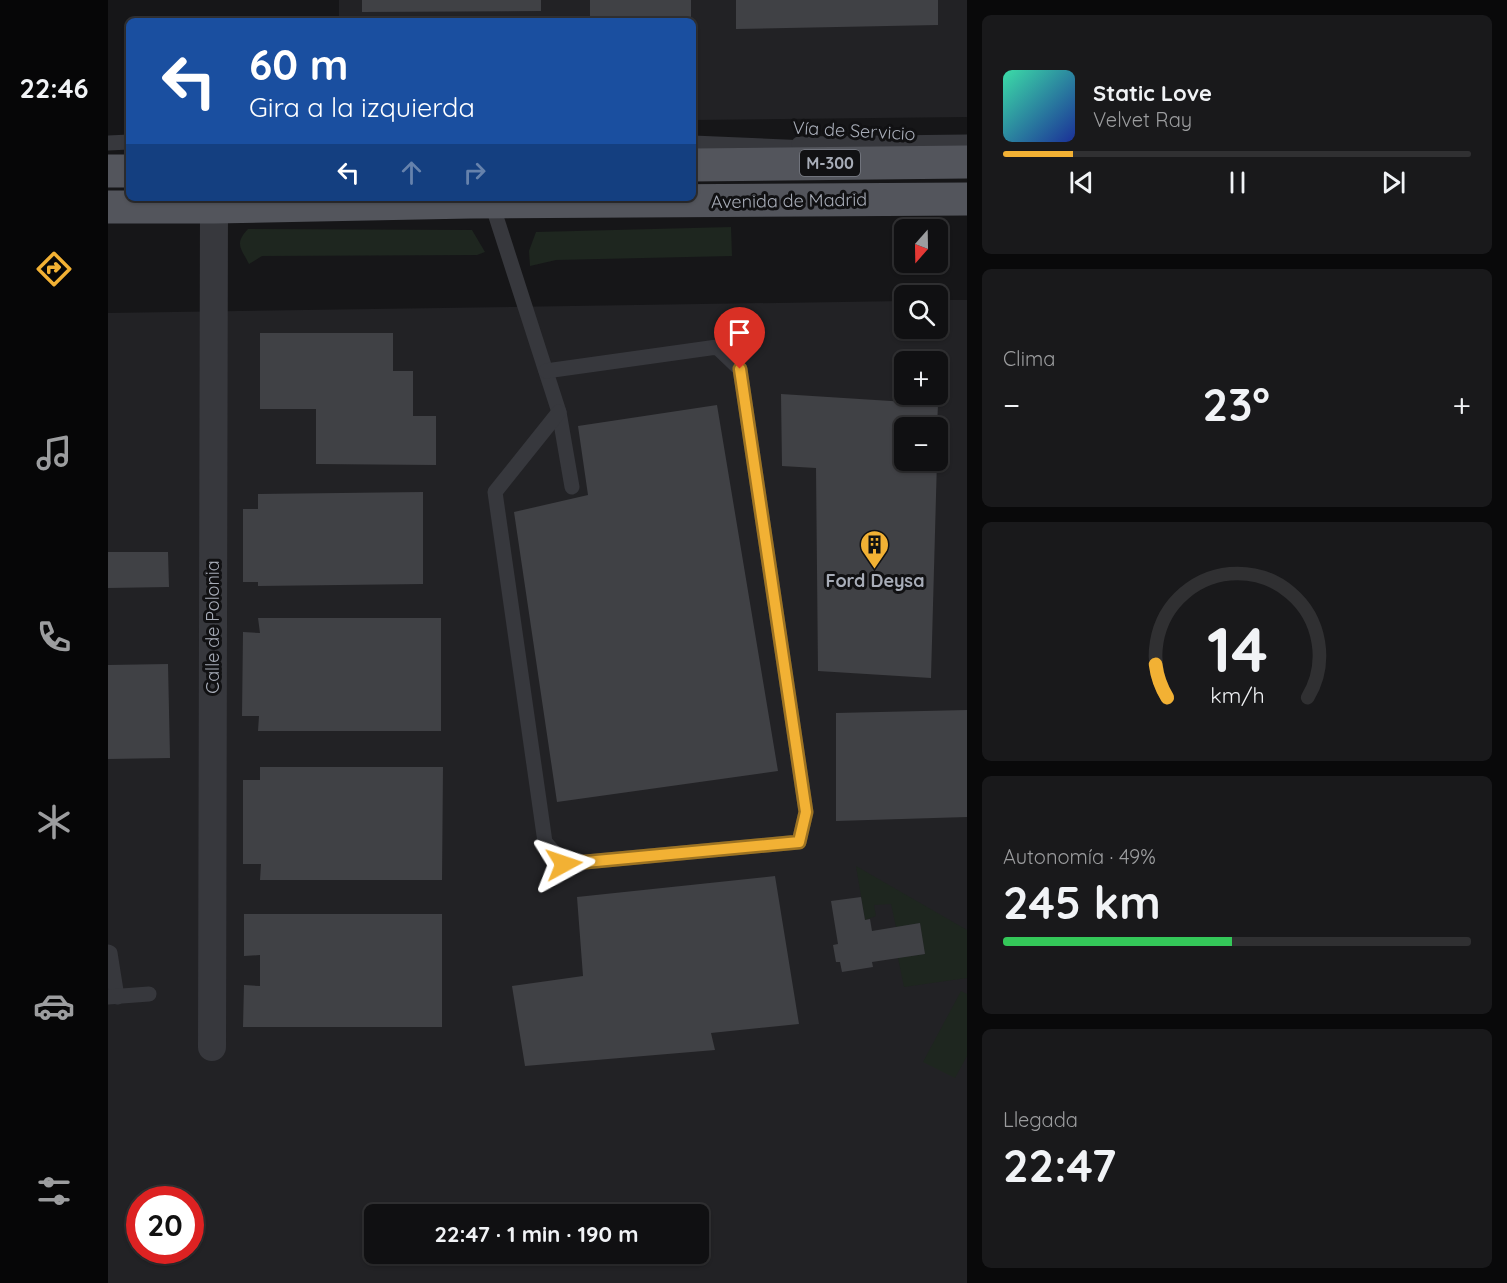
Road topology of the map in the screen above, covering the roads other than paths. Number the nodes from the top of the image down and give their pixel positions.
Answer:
1 (126, 142) edge
2 (967, 142) edge
3 (108, 143) edge
4 (696, 143) edge
5 (739, 145) junction
6 (967, 156) edge
7 (967, 162) edge
8 (696, 165) edge
9 (108, 171) edge
10 (126, 171) edge
11 (967, 199) edge
12 (696, 200) edge
13 (491, 201) joint
14 (108, 207) edge
15 (214, 207) junction
16 (546, 371) junction
17 (559, 412) junction
18 (572, 487) dead end
19 (108, 952) edge
20 (149, 994) dead end
21 (112, 997) edge
22 (212, 1047) dead end

1 - 3 lane
2 - 5 lane, Vía de Servicio / M-300
4 - 5 lane, Vía de Servicio / M-300
5 - 6 lane, Vía de Servicio / M-300
7 - 8 main road, Avenida de Madrid / M-300
9 - 10 main road
11 - 12 main road, Avenida de Madrid / M-300
13 - 15 main road, Avenida de Madrid / M-300
13 - 16 lane
14 - 15 main road, Avenida de Madrid / M-300
15 - 22 street, Calle de Polonia
16 - 17 lane
16 - 17 lane
17 - 18 lane
19 - 21 lane
20 - 21 lane

